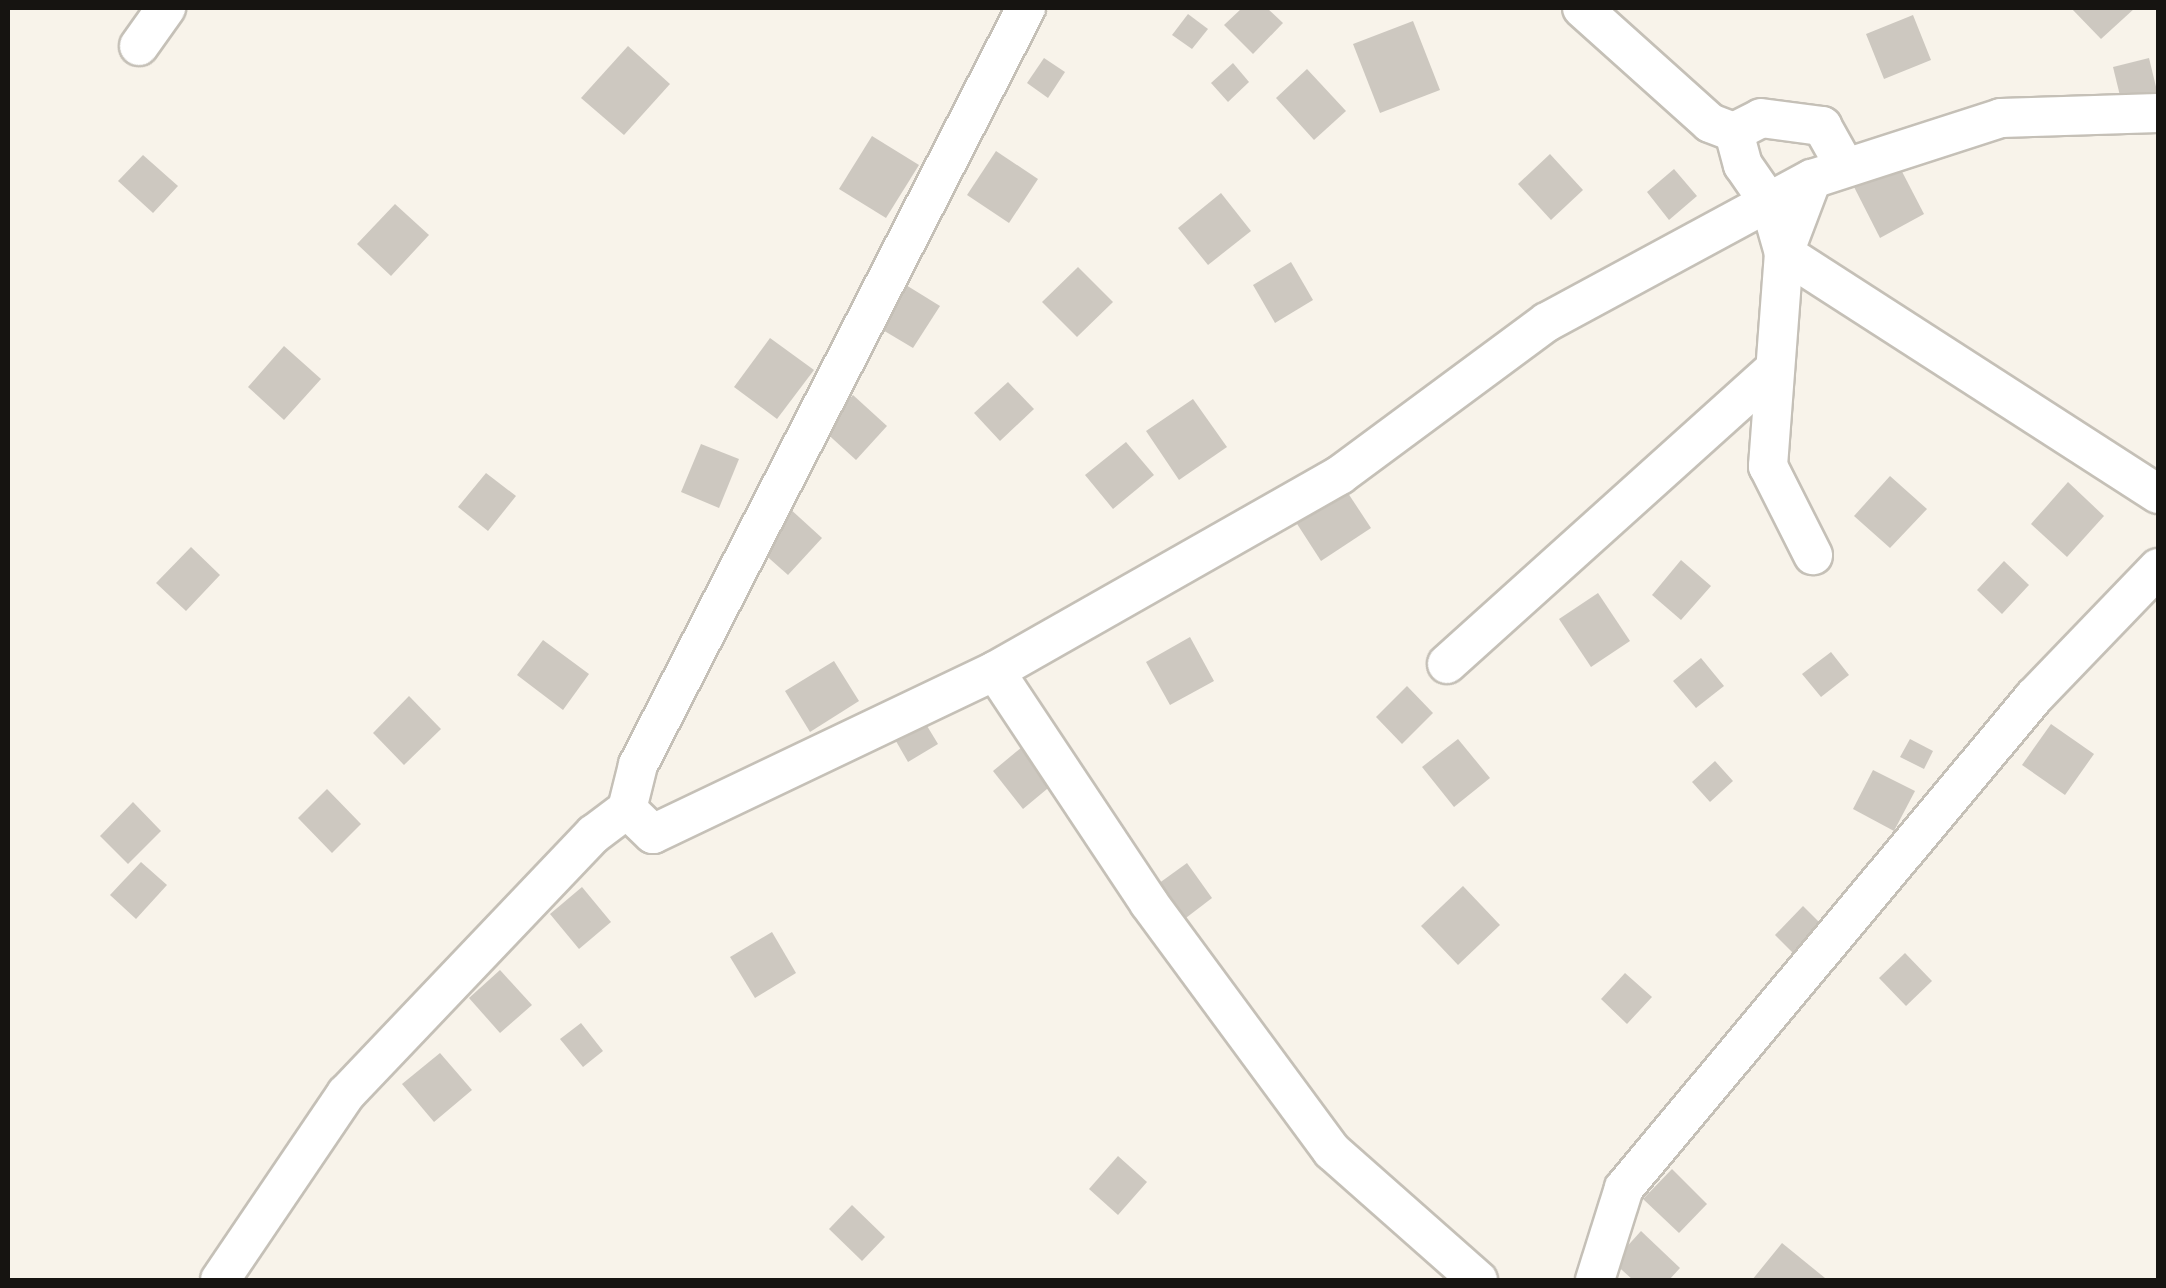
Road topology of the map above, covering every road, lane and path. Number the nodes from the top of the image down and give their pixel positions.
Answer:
1 (166, 8) edge
2 (1026, 8) edge
3 (1582, 8) edge
4 (139, 46) dead end
5 (2158, 113) edge
6 (1734, 132) junction
7 (1828, 173) junction
8 (1770, 204) junction
9 (1784, 253) junction
10 (1772, 372) junction
11 (2158, 494) edge
12 (1812, 555) dead end
13 (2158, 568) edge
14 (1447, 664) dead end
15 (995, 671) junction
16 (627, 809) junction
17 (220, 1280) edge
18 (1478, 1280) edge
19 (1595, 1280) edge

1 - 4 street
2 - 16 street
3 - 6 street
5 - 7 street
6 - 7 street
6 - 8 street
7 - 8 street
7 - 9 street
8 - 9 street
8 - 15 street
9 - 10 street
9 - 11 street
10 - 12 street
10 - 14 street
13 - 19 street
15 - 16 street
15 - 18 street
16 - 17 street

